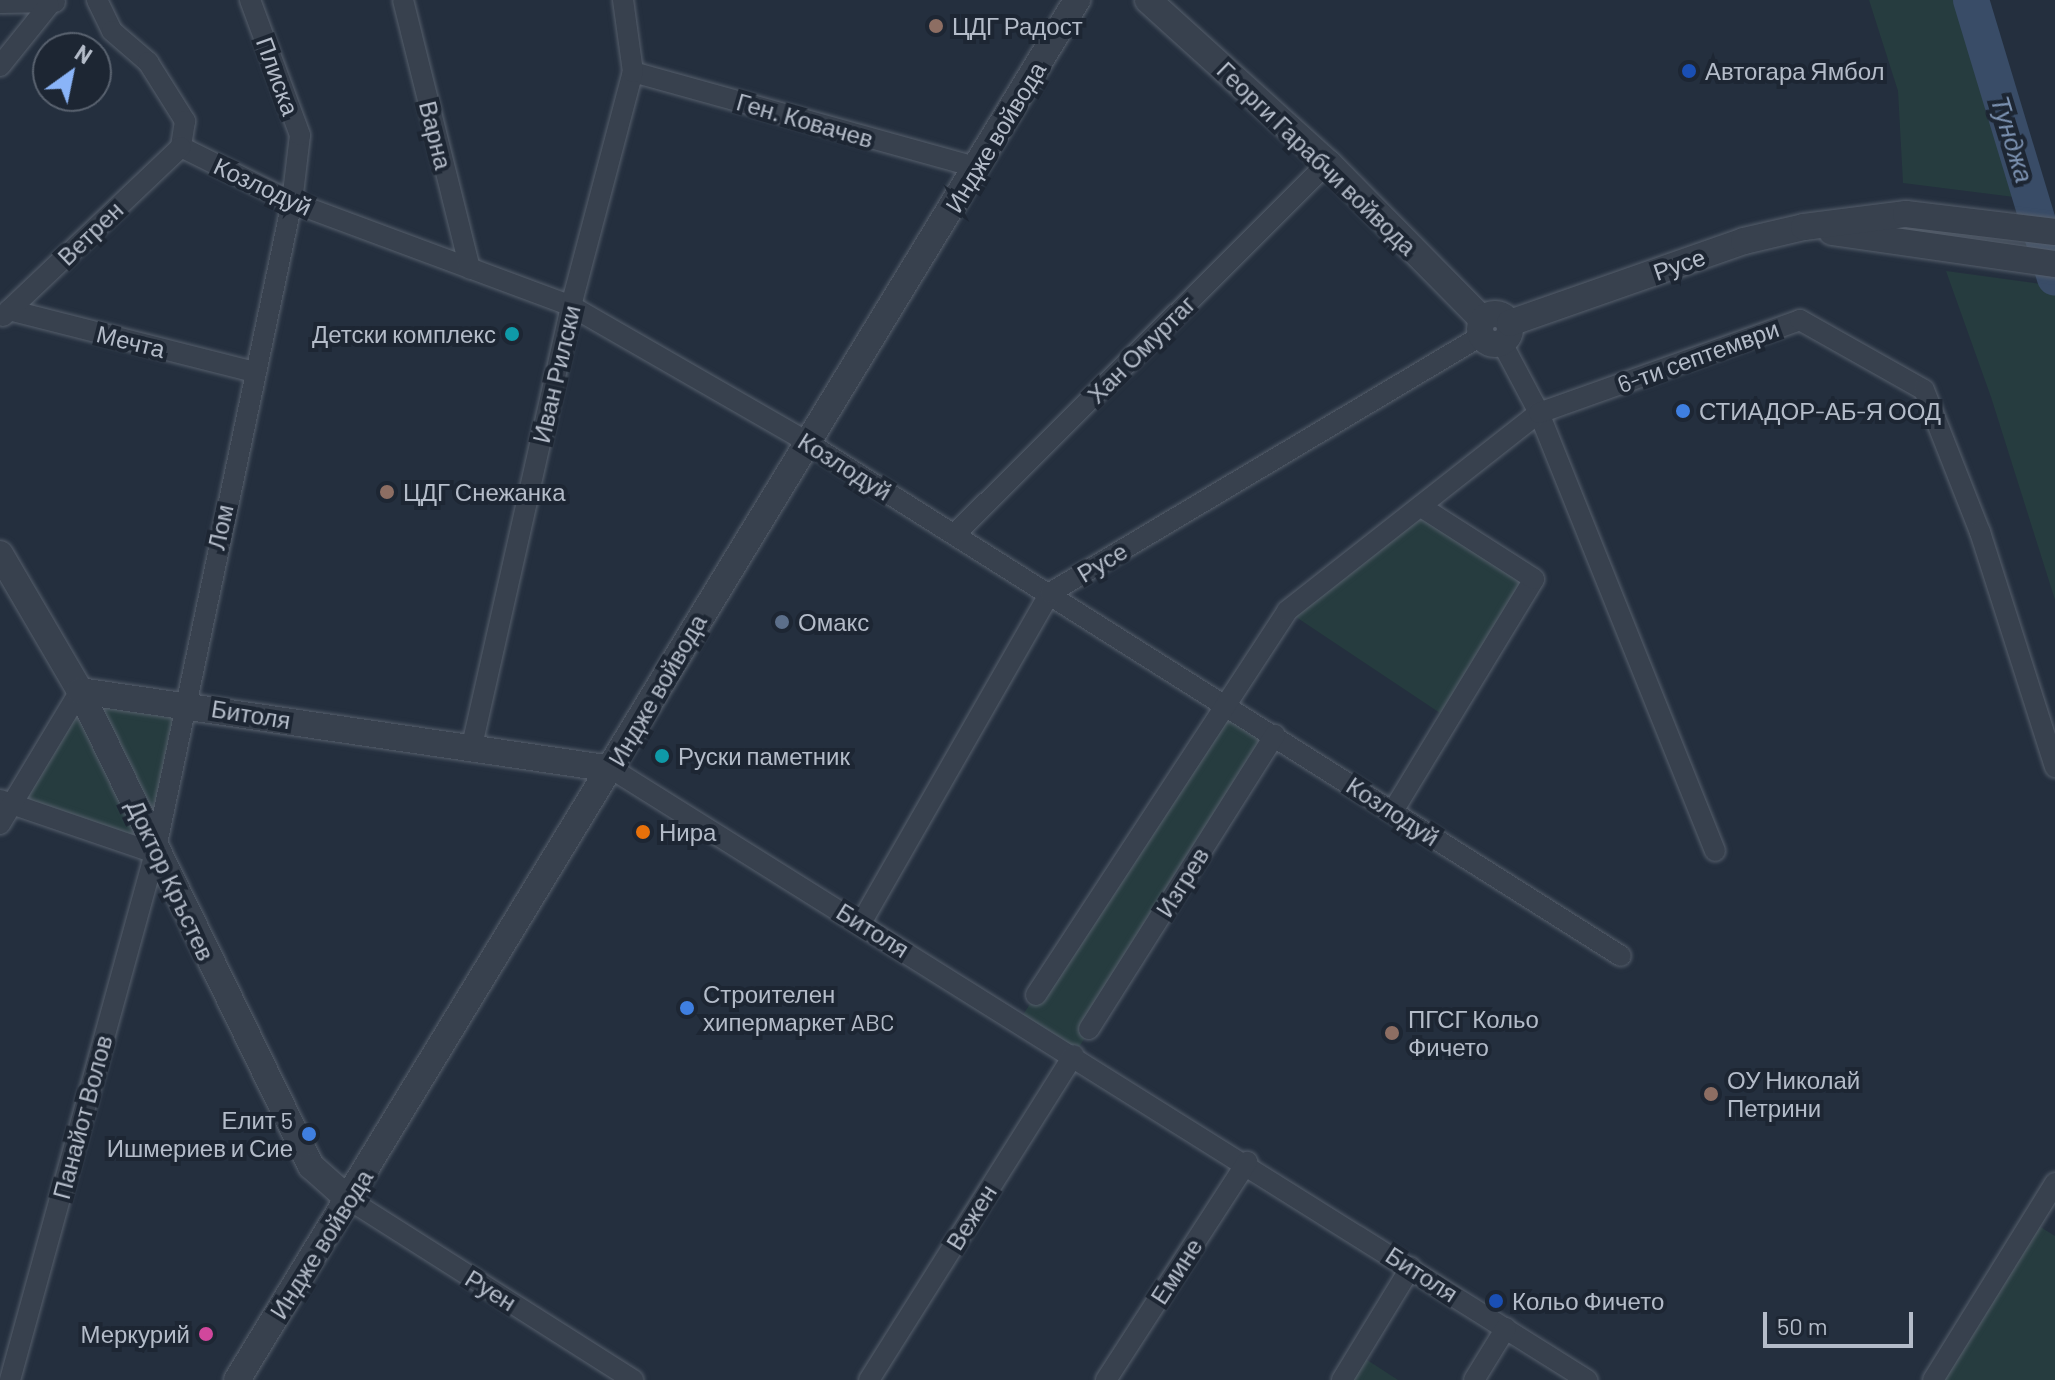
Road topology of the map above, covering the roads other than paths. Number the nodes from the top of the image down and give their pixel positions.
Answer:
1 (97, 0) edge
2 (250, 0) edge
3 (403, 0) edge
4 (623, 0) edge
5 (1076, 0) edge
6 (1148, 0) edge
7 (54, 2) edge
8 (0, 3) edge
9 (0, 66) edge
10 (633, 72) junction
11 (181, 147) junction
12 (1328, 163) junction
13 (978, 168) junction
14 (292, 202) junction
15 (1804, 227) junction
16 (2055, 232) edge
17 (2055, 264) edge
18 (470, 269) junction
19 (571, 306) junction
20 (4, 315) edge
21 (1494, 330) junction
22 (254, 372) junction
23 (1539, 413) junction
24 (804, 440) junction
25 (1420, 506) junction
26 (955, 534) junction
27 (0, 554) edge
28 (1050, 593) junction
29 (80, 691) junction
30 (182, 703) junction
31 (1224, 703) junction
32 (1275, 735) junction
33 (471, 750) junction
34 (2055, 767) edge
35 (612, 769) junction
36 (5, 802) edge
37 (1393, 811) junction
38 (0, 824) edge
39 (1715, 851) dead end
40 (155, 853) junction
41 (861, 923) junction
42 (1621, 956) dead end
43 (1036, 995) dead end
44 (1089, 1029) dead end
45 (1074, 1055) junction
46 (1247, 1162) junction
47 (2055, 1183) edge
48 (348, 1199) junction
49 (1411, 1267) junction
50 (1506, 1328) junction
51 (10, 1380) edge
52 (237, 1380) edge
53 (633, 1380) edge
54 (869, 1380) edge
55 (1106, 1380) edge
56 (1342, 1380) edge
57 (1474, 1380) edge
58 (1587, 1380) edge
59 (1933, 1380) edge

1 - 11 street
2 - 14 street, Плиска
3 - 18 street, Варна
4 - 10 street, Иван Рилски
5 - 13 street, Индже войвода
6 - 12 street, Георги Гарабчи войвода
7 - 8 street
7 - 9 street
10 - 13 street, Ген. Ковачев
10 - 19 street, Иван Рилски
11 - 14 street, Козлодуй
11 - 20 street, Ветрен
12 - 21 street, Георги Гарабчи войвода
12 - 26 street, Хан Омуртаг
13 - 24 street, Индже войвода
14 - 18 street, Козлодуй
14 - 22 street, Лом
15 - 16 street, Русе
15 - 17 street
15 - 21 street, Русе
18 - 19 street, Козлодуй
19 - 24 street, Козлодуй
19 - 33 street, Иван Рилски
20 - 22 street, Мечта
21 - 23 street
21 - 28 street, Русе
22 - 30 street, Лом
23 - 25 street, 6-ти септември
23 - 34 street, 6-ти септември
23 - 39 street
24 - 26 street, Козлодуй
24 - 35 street, Индже войвода
25 - 31 street, 6-ти септември
25 - 37 street
26 - 28 street, Козлодуй
27 - 29 street, Доктор Кръстев
28 - 31 street, Козлодуй
28 - 41 street, Русе
29 - 30 street, Битоля
29 - 36 street
29 - 40 street, Доктор Кръстев
30 - 33 street, Битоля
30 - 40 street, Лом
31 - 32 street, Козлодуй
31 - 43 street
32 - 37 street, Козлодуй
32 - 44 street, Изгрев
33 - 35 street, Битоля
35 - 41 street, Битоля
35 - 48 street, Индже войвода
36 - 38 street
36 - 40 street
37 - 42 street, Козлодуй
40 - 48 street, Доктор Кръстев
40 - 51 street, Панайот Волов
41 - 45 street, Битоля
45 - 46 street, Битоля
45 - 54 street, Вежен
46 - 49 street, Битоля
46 - 55 street, Емине
47 - 59 street
48 - 52 street, Индже войвода
48 - 53 street, Руен
49 - 50 street, Битоля
49 - 56 street
50 - 57 street
50 - 58 street, Битоля

